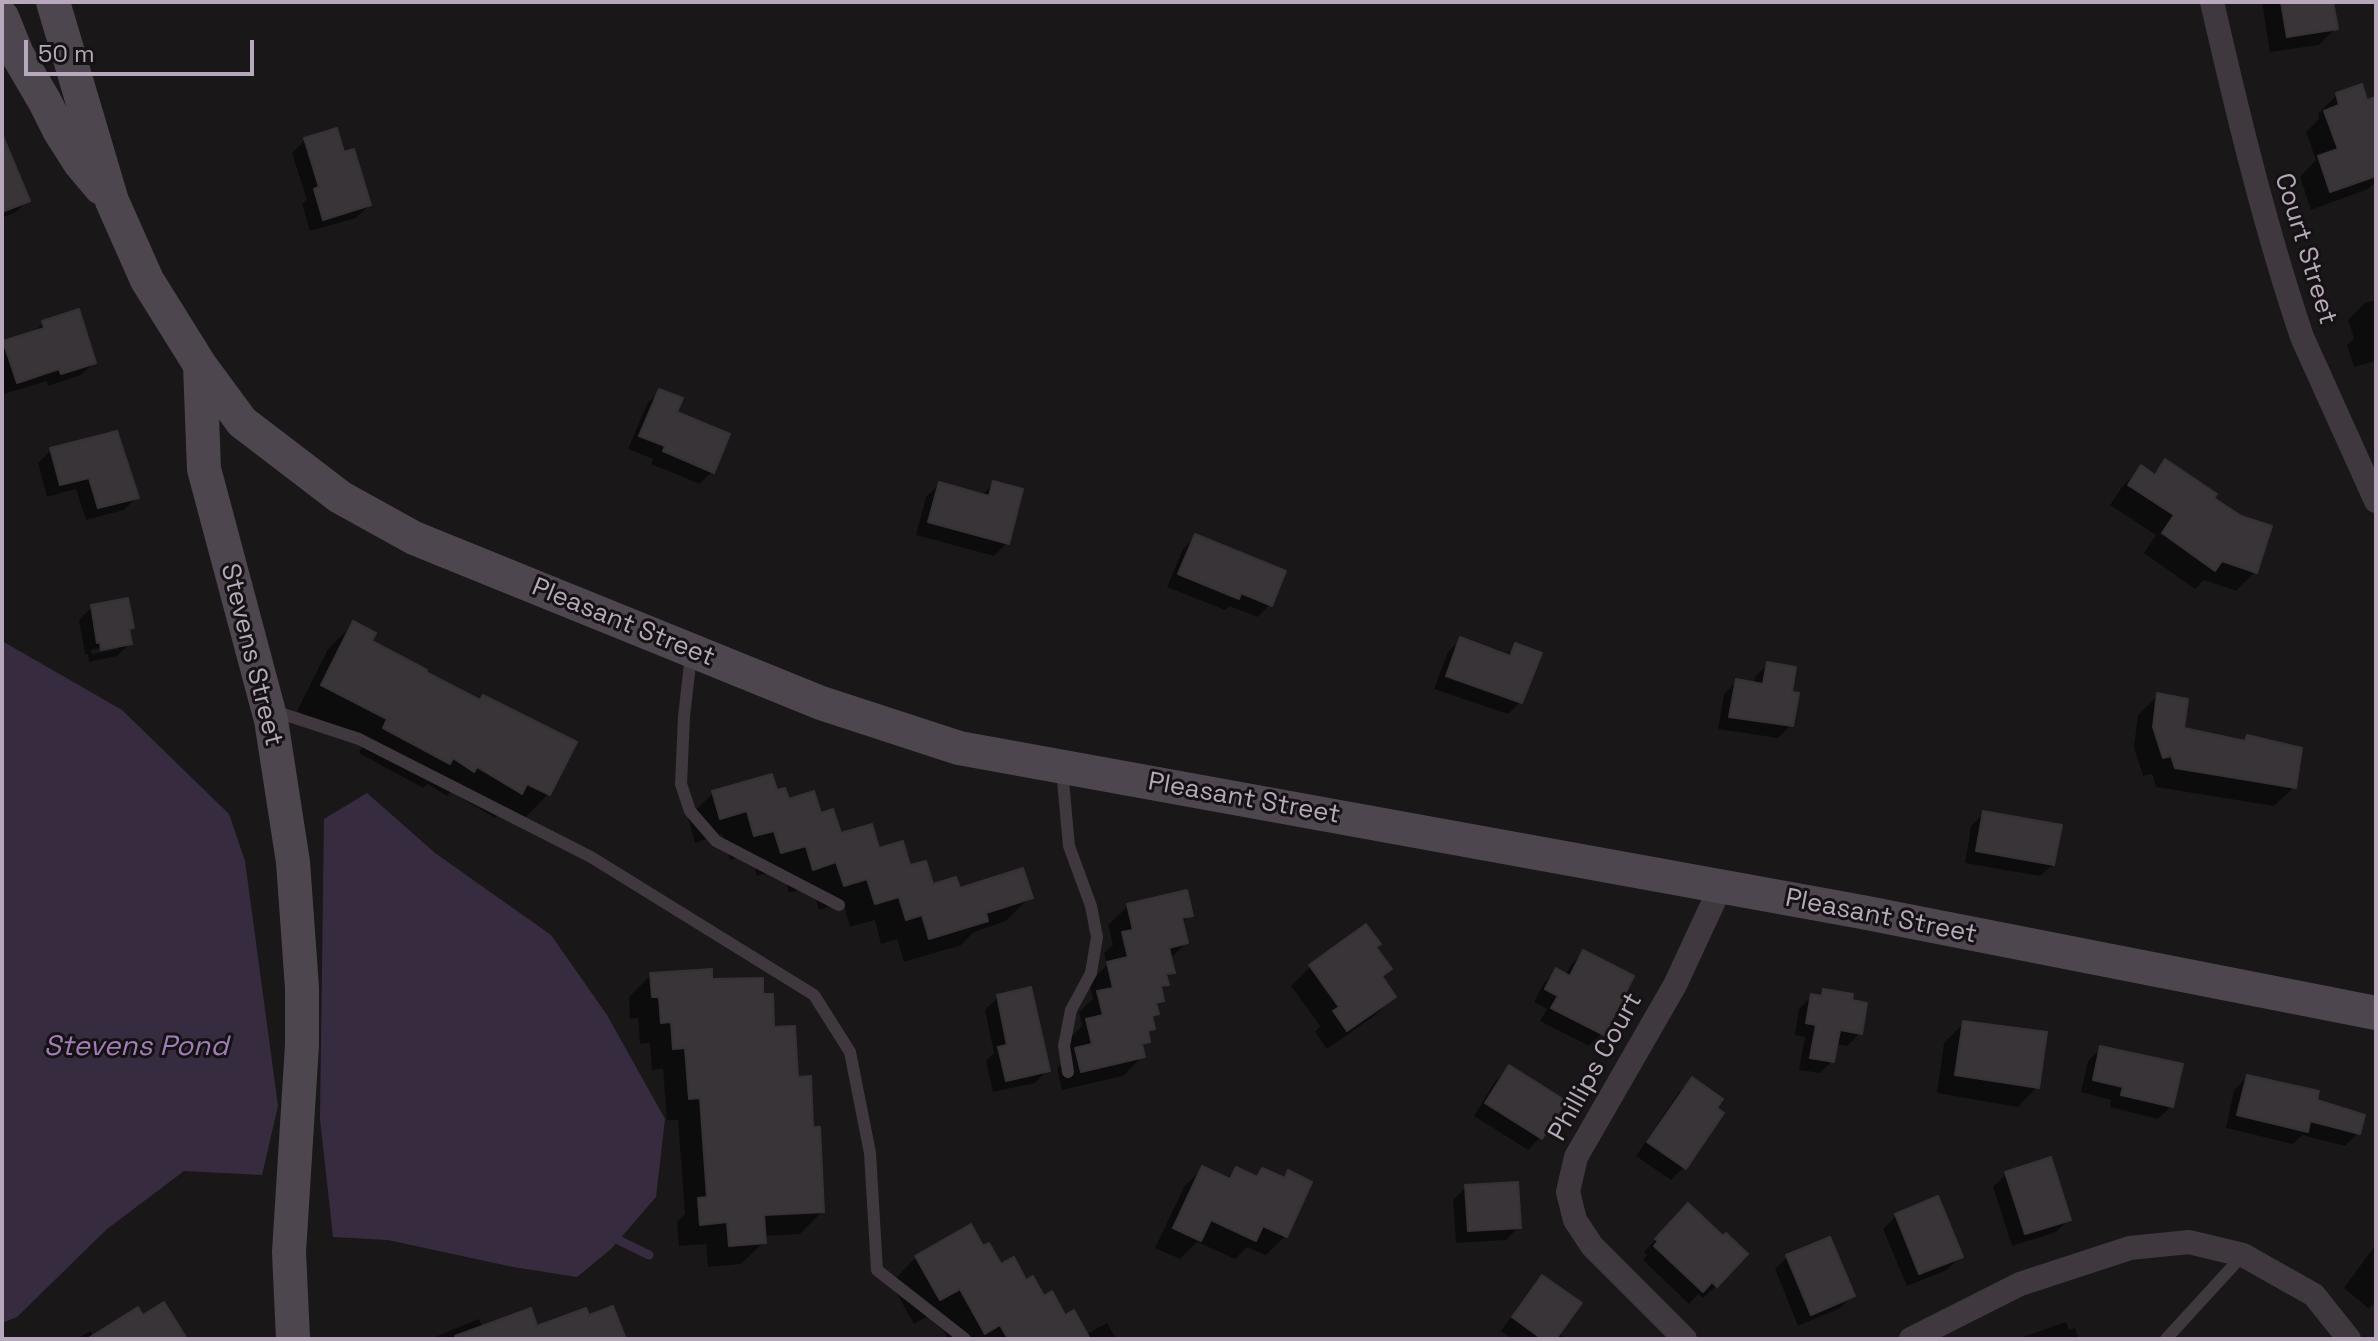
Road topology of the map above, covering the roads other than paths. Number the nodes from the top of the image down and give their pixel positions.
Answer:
1 (53, 2) edge
2 (2212, 2) edge
3 (2, 17) edge
4 (112, 201) junction
5 (200, 365) junction
6 (2376, 501) edge
7 (692, 651) junction
8 (267, 709) junction
9 (1062, 766) junction
10 (1721, 886) junction
11 (839, 905) dead end
12 (2376, 1013) edge
13 (1068, 1072) dead end
14 (2243, 1255) junction
15 (293, 1339) edge
16 (965, 1339) edge
17 (1685, 1339) edge
18 (1911, 1339) edge
19 (2166, 1339) edge
20 (2349, 1339) edge

1 - 4 street, Stevens Street
2 - 6 street, Court Street
3 - 4 street
4 - 5 street, Stevens Street
5 - 7 street, Pleasant Street
5 - 8 street, Stevens Street
7 - 9 street, Pleasant Street
7 - 11 lane
8 - 15 street, Stevens Street
8 - 16 lane
9 - 10 street, Pleasant Street
9 - 13 lane
10 - 12 street, Pleasant Street
10 - 17 street, Phillips Court
14 - 18 street
14 - 19 lane
14 - 20 street

